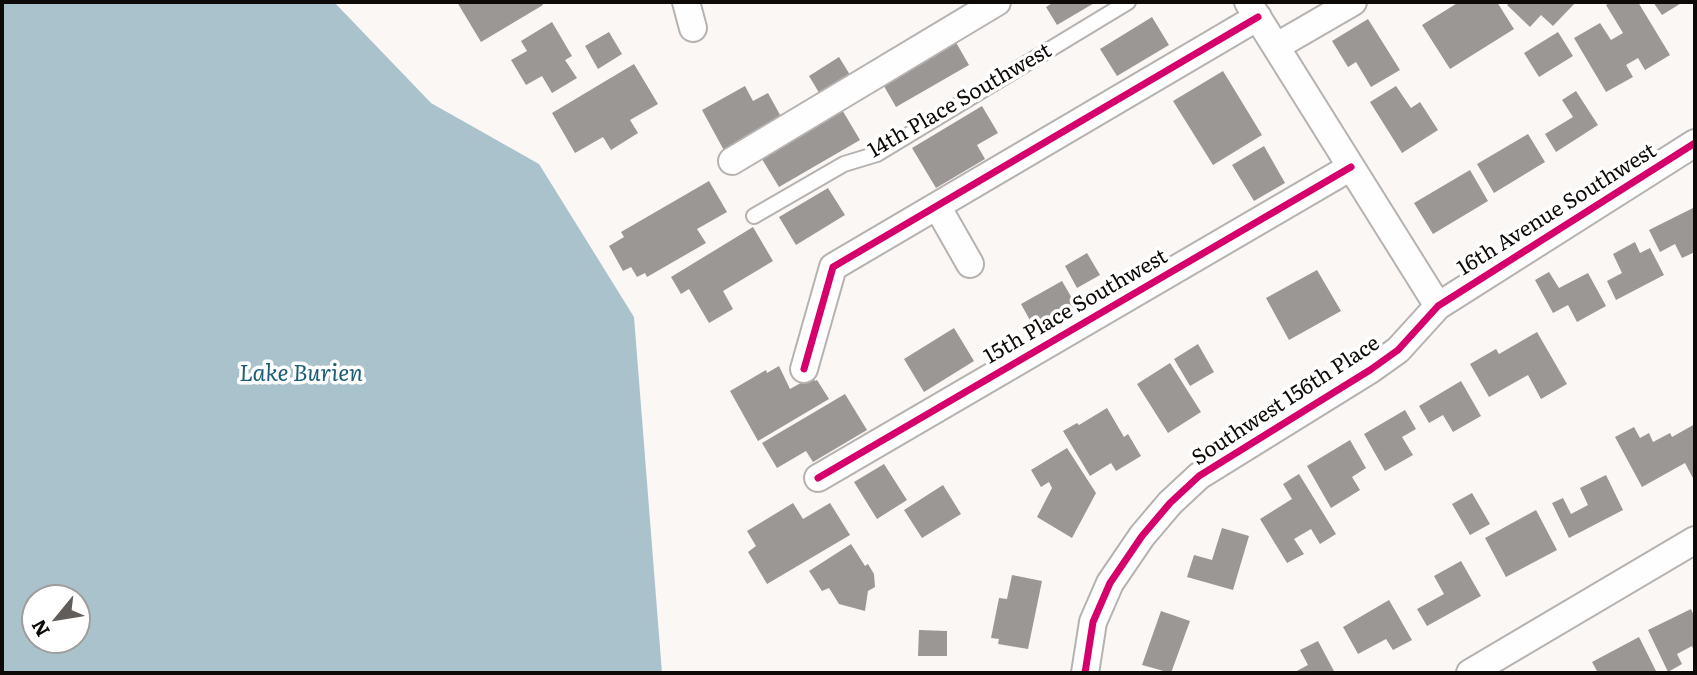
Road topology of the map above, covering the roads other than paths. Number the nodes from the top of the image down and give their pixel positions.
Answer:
1 (686, 2) edge
2 (997, 2) edge
3 (1128, 2) edge
4 (1353, 2) edge
5 (1253, 10) edge
6 (693, 28) dead end
7 (1277, 46) junction
8 (1695, 143) edge
9 (732, 161) dead end
10 (1351, 167) junction
11 (937, 206) junction
12 (754, 216) dead end
13 (970, 264) dead end
14 (1438, 306) junction
15 (804, 369) dead end
16 (818, 478) dead end
17 (1695, 540) edge
18 (1085, 673) edge
19 (1470, 673) edge

1 - 6 street
2 - 9 street
3 - 12 lane, 14th Place Southwest
4 - 7 street
5 - 7 street
5 - 11 street
7 - 10 street
8 - 14 street, 16th Avenue Southwest
10 - 14 street
10 - 16 street, 15th Place Southwest
11 - 13 street
11 - 15 street
14 - 18 street, Southwest 156th Place
17 - 19 street

